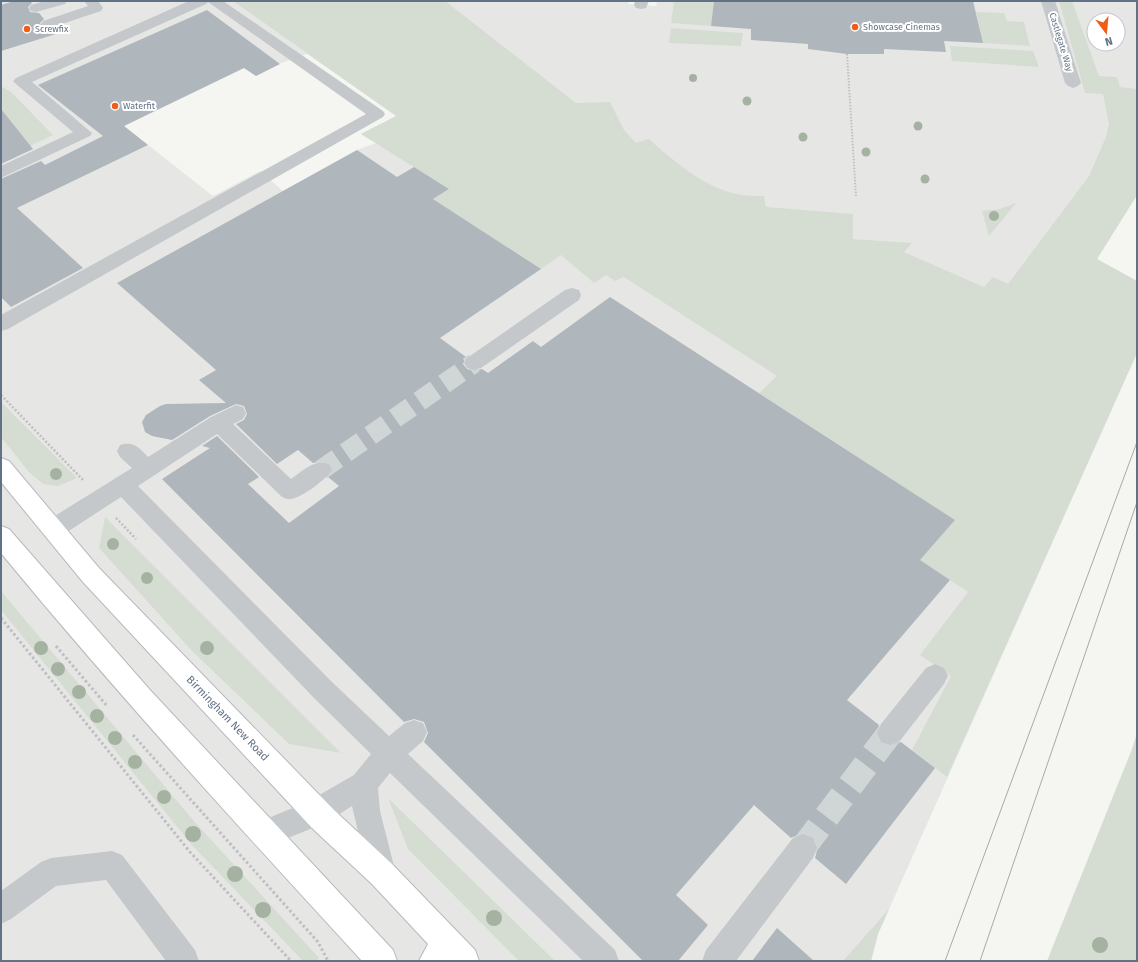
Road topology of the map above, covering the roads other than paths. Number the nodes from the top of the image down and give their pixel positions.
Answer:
1 (60, 1) edge
2 (91, 1) edge
3 (201, 1) edge
4 (214, 1) edge
5 (1048, 1) edge
6 (36, 8) dead end
7 (48, 24) dead end
8 (1074, 83) dead end
9 (1, 173) edge
10 (572, 295) dead end
11 (1, 324) edge
12 (474, 363) tunnel mouth
13 (128, 450) dead end
14 (1, 467) edge
15 (147, 469) junction
16 (321, 470) tunnel mouth
17 (122, 484) junction
18 (53, 529) junction
19 (1, 536) edge
20 (935, 676) dead end
21 (414, 732) dead end
22 (890, 733) tunnel mouth
23 (389, 754) junction
24 (364, 784) junction
25 (318, 812) junction
26 (264, 834) junction
27 (803, 848) tunnel mouth
28 (382, 874) junction
29 (1, 909) edge
30 (448, 955) edge
31 (184, 961) edge
32 (382, 961) edge
33 (604, 961) edge
34 (717, 961) edge

1 - 6 street
2 - 7 street
3 - 9 street
4 - 11 street
5 - 8 street, Castlegate Way
10 - 12 street
13 - 15 street
14 - 18 highway, Birmingham New Road
15 - 16 street
15 - 17 street
17 - 18 street
17 - 23 street
18 - 25 highway, Birmingham New Road
19 - 26 highway
20 - 22 street
21 - 23 street
23 - 24 street
23 - 33 street
24 - 25 street
24 - 28 street
25 - 26 street
25 - 28 highway, Birmingham New Road
26 - 32 highway
27 - 34 street
28 - 30 highway, Birmingham New Road
29 - 31 street

